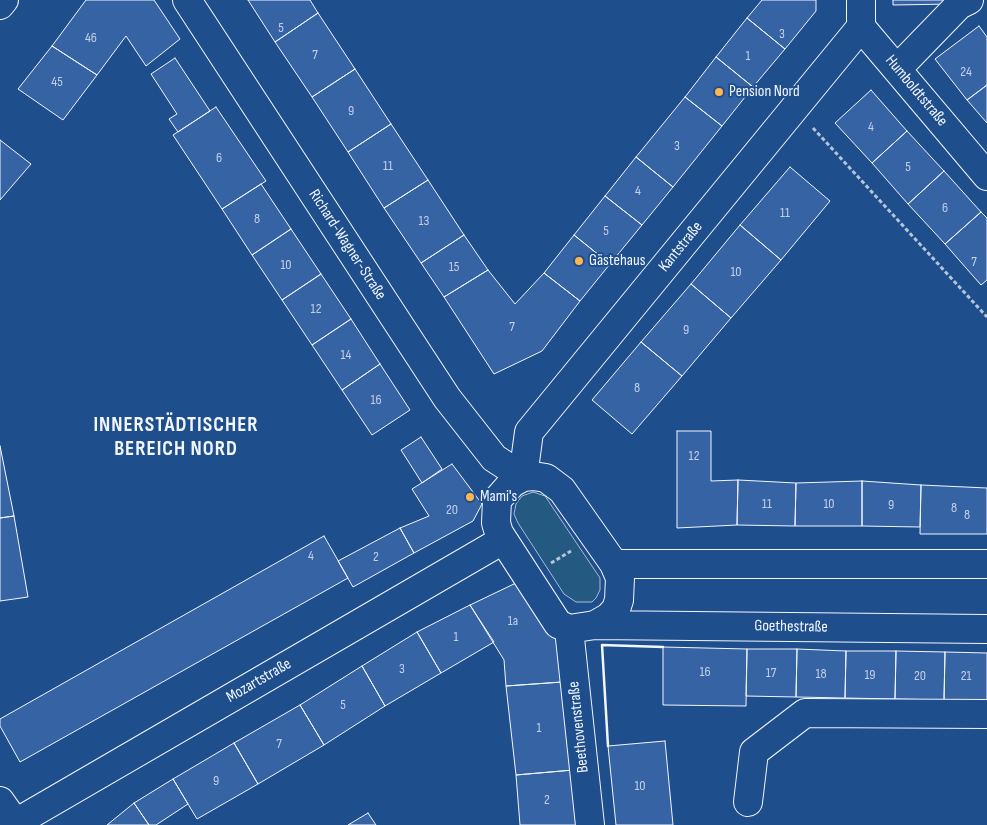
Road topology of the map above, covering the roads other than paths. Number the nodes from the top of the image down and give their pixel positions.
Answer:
1 (4, 0) edge
2 (186, 0) edge
3 (861, 0) edge
4 (969, 0) edge
5 (0, 5) edge
6 (861, 27) junction
7 (897, 69) junction
8 (977, 152) edge
9 (987, 176) edge
10 (523, 477) junction
11 (503, 540) junction
12 (614, 564) junction
13 (987, 564) edge
14 (582, 627) junction
15 (987, 629) edge
16 (987, 714) edge
17 (748, 802) dead end
18 (11, 818) edge
19 (590, 825) edge

1 - 5 street
2 - 10 street, Richard-Wagner-Straße
3 - 6 street
4 - 7 street
6 - 7 street, Humboldtstraße
6 - 10 street, Kantstraße
7 - 8 street, Humboldtstraße
8 - 9 street, Humboldtstraße
10 - 11 street
10 - 12 street, Richard-Wagner-Straße
11 - 14 street
11 - 18 street, Mozartstraße
12 - 13 street
12 - 14 street, Richard-Wagner-Straße
14 - 15 street, Goethestraße
14 - 19 street, Beethovenstraße
16 - 17 street

